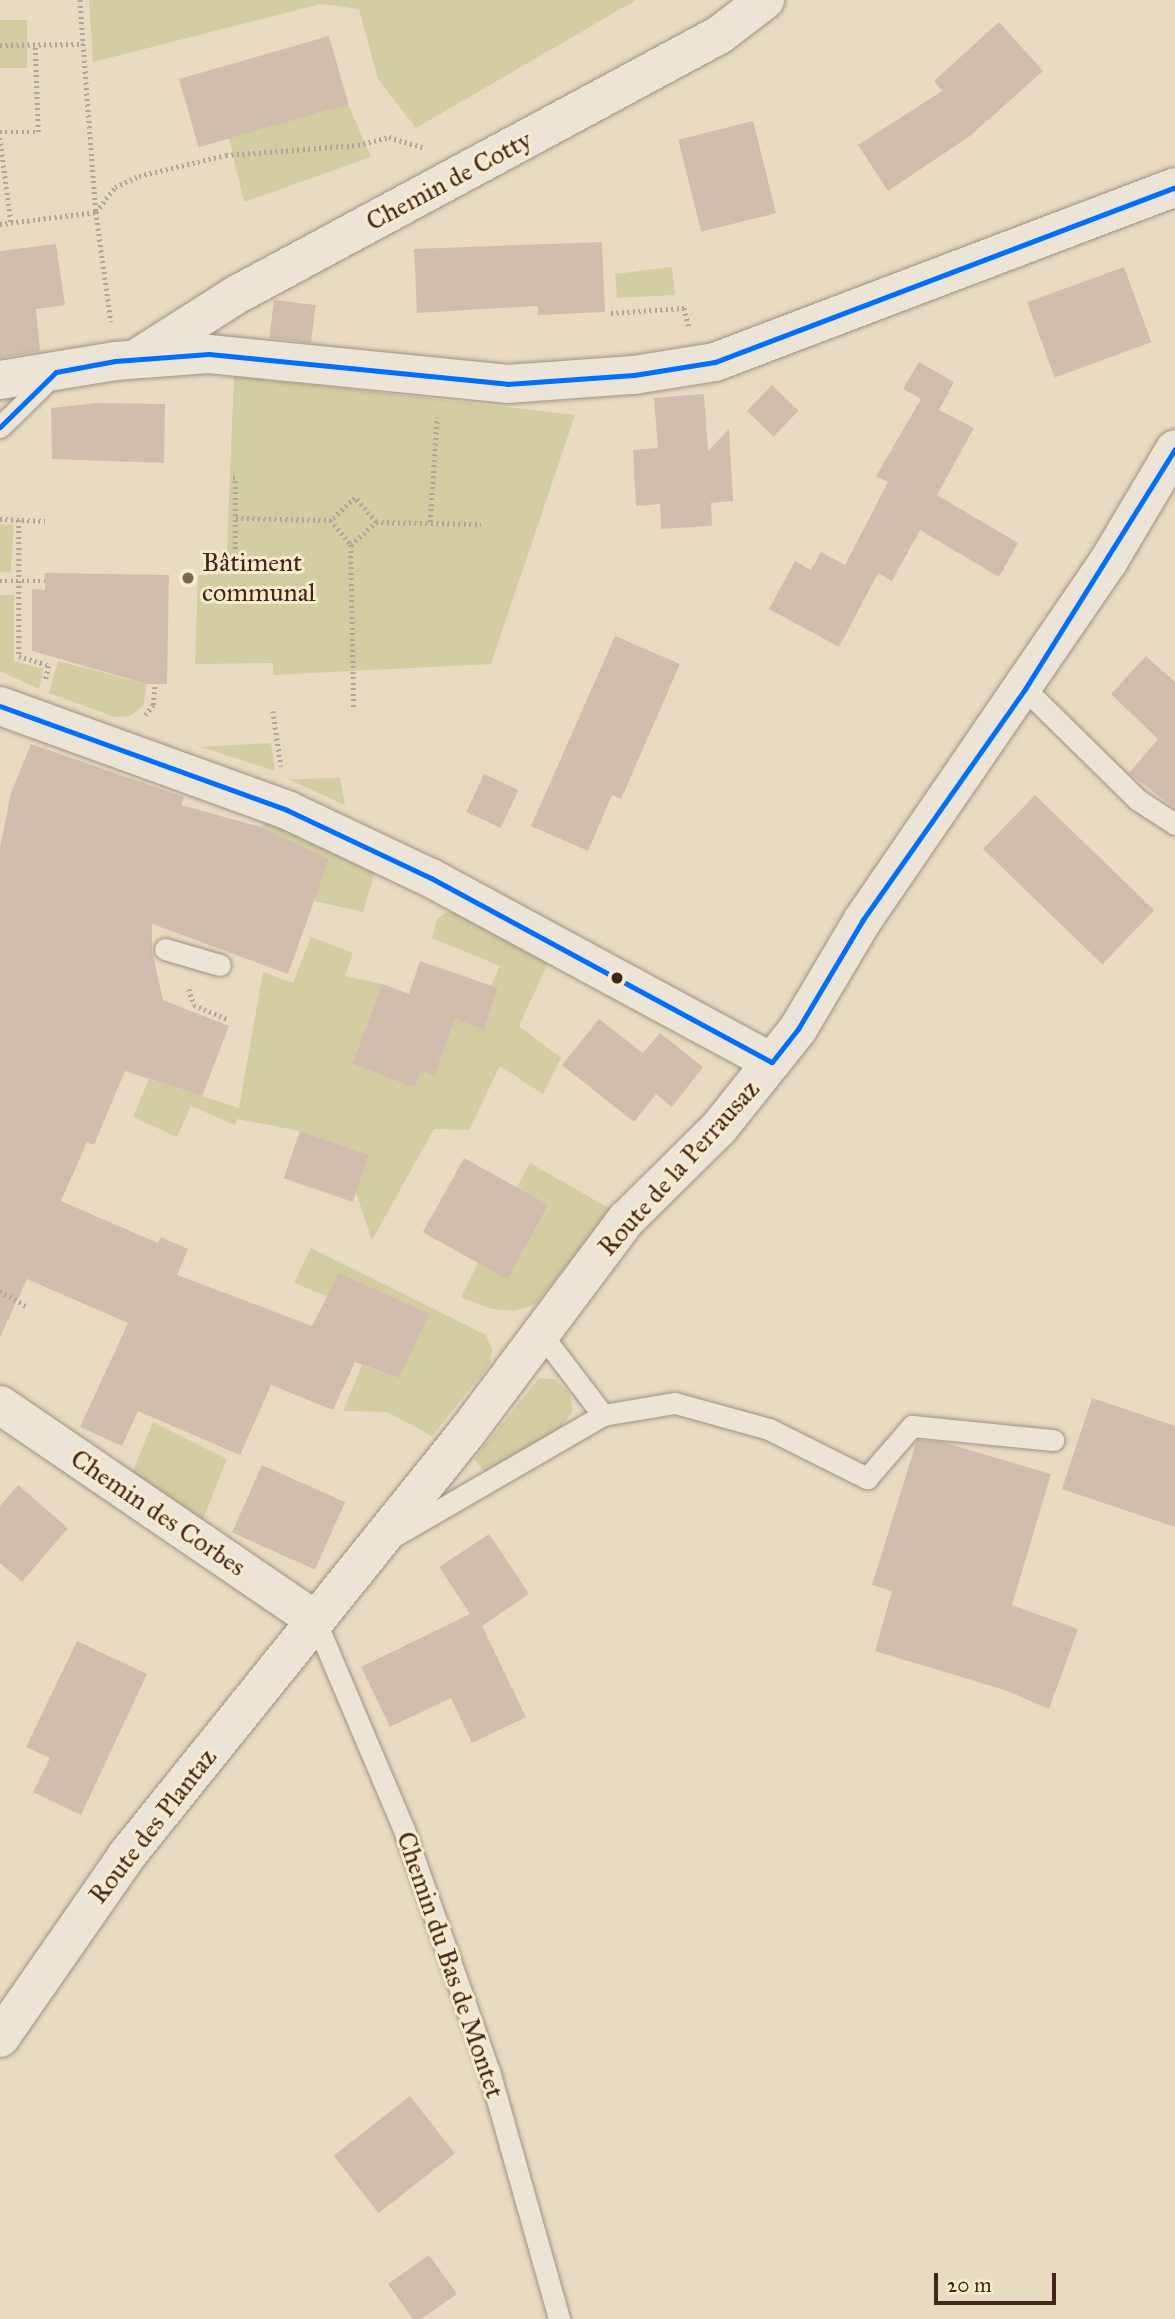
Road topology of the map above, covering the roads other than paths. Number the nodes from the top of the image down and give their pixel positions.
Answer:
1 (765, 0) edge
2 (1175, 187) edge
3 (124, 361) junction
4 (56, 372) junction
5 (0, 380) edge
6 (0, 427) edge
7 (1175, 449) edge
8 (1025, 689) junction
9 (0, 706) edge
10 (1175, 824) edge
11 (165, 948) dead end
12 (220, 965) dead end
13 (772, 1062) junction
14 (542, 1335) junction
15 (0, 1405) edge
16 (603, 1415) junction
17 (1053, 1440) dead end
18 (372, 1548) junction
19 (316, 1620) junction
20 (0, 2038) edge
21 (559, 2319) edge

1 - 3 street, Chemin de Cotty
2 - 3 street
3 - 4 street
4 - 5 street
4 - 6 lane
7 - 8 street, Route de la Perrausaz
8 - 10 lane
8 - 13 street, Route de la Perrausaz
9 - 13 street
11 - 12 lane
13 - 14 street, Route de la Perrausaz
14 - 16 lane
14 - 18 street, Route de la Perrausaz
15 - 19 street, Chemin des Corbes
16 - 17 lane
16 - 18 lane
18 - 19 street, Route de la Perrausaz
19 - 20 street, Route des Plantaz
19 - 21 lane, Chemin du Bas de Montet

